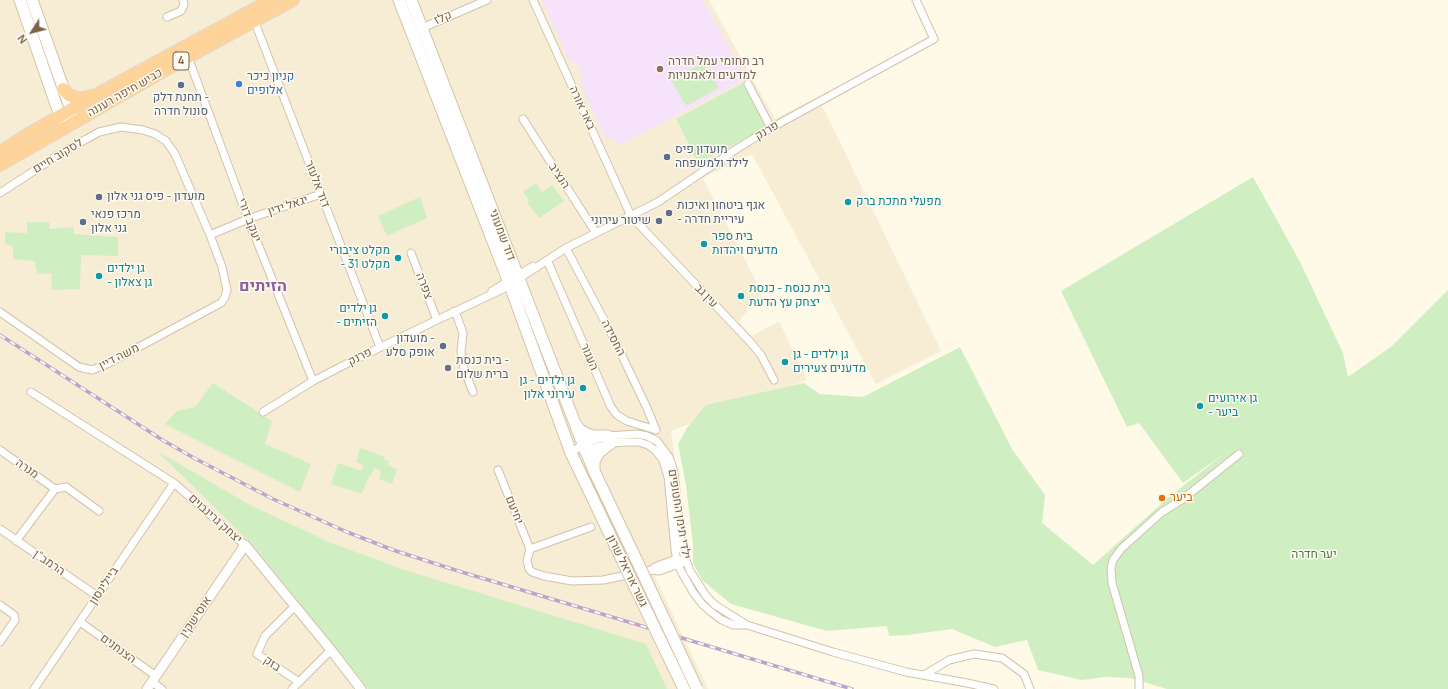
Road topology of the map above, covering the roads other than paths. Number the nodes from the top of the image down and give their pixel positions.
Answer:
1 (20, 0) edge
2 (32, 0) edge
3 (183, 0) edge
4 (271, 0) edge
5 (293, 0) edge
6 (399, 0) edge
7 (411, 0) edge
8 (487, 0) edge
9 (533, 0) edge
10 (916, 0) edge
11 (167, 17) dead end
12 (254, 20) junction
13 (422, 28) junction
14 (188, 57) junction
15 (748, 84) dead end
16 (63, 89) junction
17 (98, 94) junction
18 (71, 110) junction
19 (60, 116) junction
20 (522, 119) dead end
21 (71, 124) junction
22 (772, 128) junction
23 (0, 152) edge
24 (0, 165) edge
25 (0, 193) edge
26 (321, 194) junction
27 (631, 216) junction
28 (248, 219) junction
29 (596, 233) junction
30 (210, 234) junction
31 (566, 248) junction
32 (411, 253) dead end
33 (544, 262) junction
34 (513, 280) junction
35 (455, 311) junction
36 (0, 312) edge
37 (437, 320) junction
38 (380, 347) junction
39 (774, 380) dead end
40 (313, 382) junction
41 (31, 392) dead end
42 (473, 392) dead end
43 (263, 412) dead end
44 (575, 424) junction
45 (656, 430) joint
46 (609, 439) junction
47 (584, 448) junction
48 (0, 450) edge
49 (571, 453) junction
50 (1239, 454) dead end
51 (498, 470) dead end
52 (594, 471) junction
53 (174, 482) junction
54 (54, 488) junction
55 (99, 512) dead end
56 (591, 527) dead end
57 (0, 529) edge
58 (16, 541) junction
59 (244, 545) junction
60 (530, 549) junction
61 (685, 560) junction
62 (677, 562) junction
63 (97, 596) junction
64 (0, 606) edge
65 (295, 606) junction
66 (80, 622) junction
67 (747, 625) junction
68 (0, 642) edge
69 (331, 650) junction
70 (924, 675) junction
71 (152, 682) edge
72 (299, 682) junction
73 (34, 689) edge
74 (162, 689) edge
75 (292, 689) edge
76 (361, 689) edge
77 (684, 689) edge
78 (697, 689) edge
79 (994, 689) edge
80 (1030, 689) edge
81 (1140, 689) edge

1 - 19 main road
2 - 16 main road
3 - 11 street
4 - 17 highway, כביש חיפה רעננה / 4
5 - 12 highway, כביש חיפה רעננה / 4
6 - 34 main road, דוד שמעוני
7 - 13 main road, דוד שמעוני
8 - 13 street, קלז
9 - 27 street, באר אורה
10 - 22 street, פרנק
12 - 14 highway, כביש חיפה רעננה / 4
12 - 26 street, דוד אלעזר
13 - 34 main road, דוד שמעוני
14 - 21 highway, כביש חיפה רעננה / 4
14 - 28 street, יעקב דורי
15 - 22 street
16 - 17 highway
16 - 18 main road
17 - 18 highway, כביש חיפה רעננה / 4
18 - 19 highway, כביש חיפה רעננה / 4
18 - 21 main road
19 - 21 main road
19 - 23 highway, כביש חיפה רעננה / 4
20 - 29 street, הנציב
21 - 24 highway, כביש חיפה רעננה / 4
22 - 27 street, פרנק
25 - 30 street, לסקוב חיים
26 - 28 street, יגאל ידין
26 - 38 street, דוד אלעזר
27 - 29 street, פרנק
27 - 39 street, עין גב
28 - 30 street, יגאל ידין
28 - 40 street, יעקב דורי
29 - 31 street, פרנק
30 - 36 street, משה דיין
31 - 33 street, פרנק
31 - 45 street, החסידה
32 - 37 street, צפרה
33 - 34 street, פרנק
33 - 45 street, העגור
34 - 35 street, פרנק
34 - 44 main road, דוד שמעוני
34 - 49 main road, דוד שמעוני
35 - 37 street, פרנק
35 - 42 street
37 - 38 street, פרנק
38 - 40 street, פרנק
40 - 43 street, פרנק
41 - 53 street, יצחק גרינבוים
44 - 46 main road
44 - 47 main road, דוד שמעוני
46 - 47 street, ילדי תימן החטופים
46 - 52 main road
46 - 61 street, ילדי תימן החטופים
46 - 62 street, ילדי תימן החטופים
47 - 49 street, ילדי תימן החטופים
47 - 52 main road, דוד שמעוני
48 - 54 street, מנרה
49 - 77 main road, גשר אריאל שרון, bridge
50 - 81 street
51 - 60 street, יחיעם
52 - 78 main road, גשר אריאל שרון, bridge
53 - 59 street, יצחק גרינבוים
53 - 63 street, ביילינסון
54 - 55 street, מנרה
54 - 58 street
56 - 60 street
57 - 58 street, הרמב"ן
58 - 63 street, הרמב"ן
59 - 65 street, יצחק גרינבוים
59 - 71 street, אוסישקין
60 - 62 street, יחיעם
61 - 62 street
61 - 67 street, ילדי תימן החטופים
62 - 67 street, ילדי תימן החטופים
63 - 66 street, ביילינסון
64 - 68 street
65 - 69 street, יצחק גרינבוים
65 - 72 street, בזק
66 - 71 street, הצנחנים
66 - 73 street, ביילינסון
67 - 70 street, ילדי תימן החטופים
69 - 72 street
69 - 76 street, יצחק גרינבוים
70 - 79 street, ילדי תימן החטופים
70 - 80 street
71 - 74 street, הצנחנים
72 - 75 street

